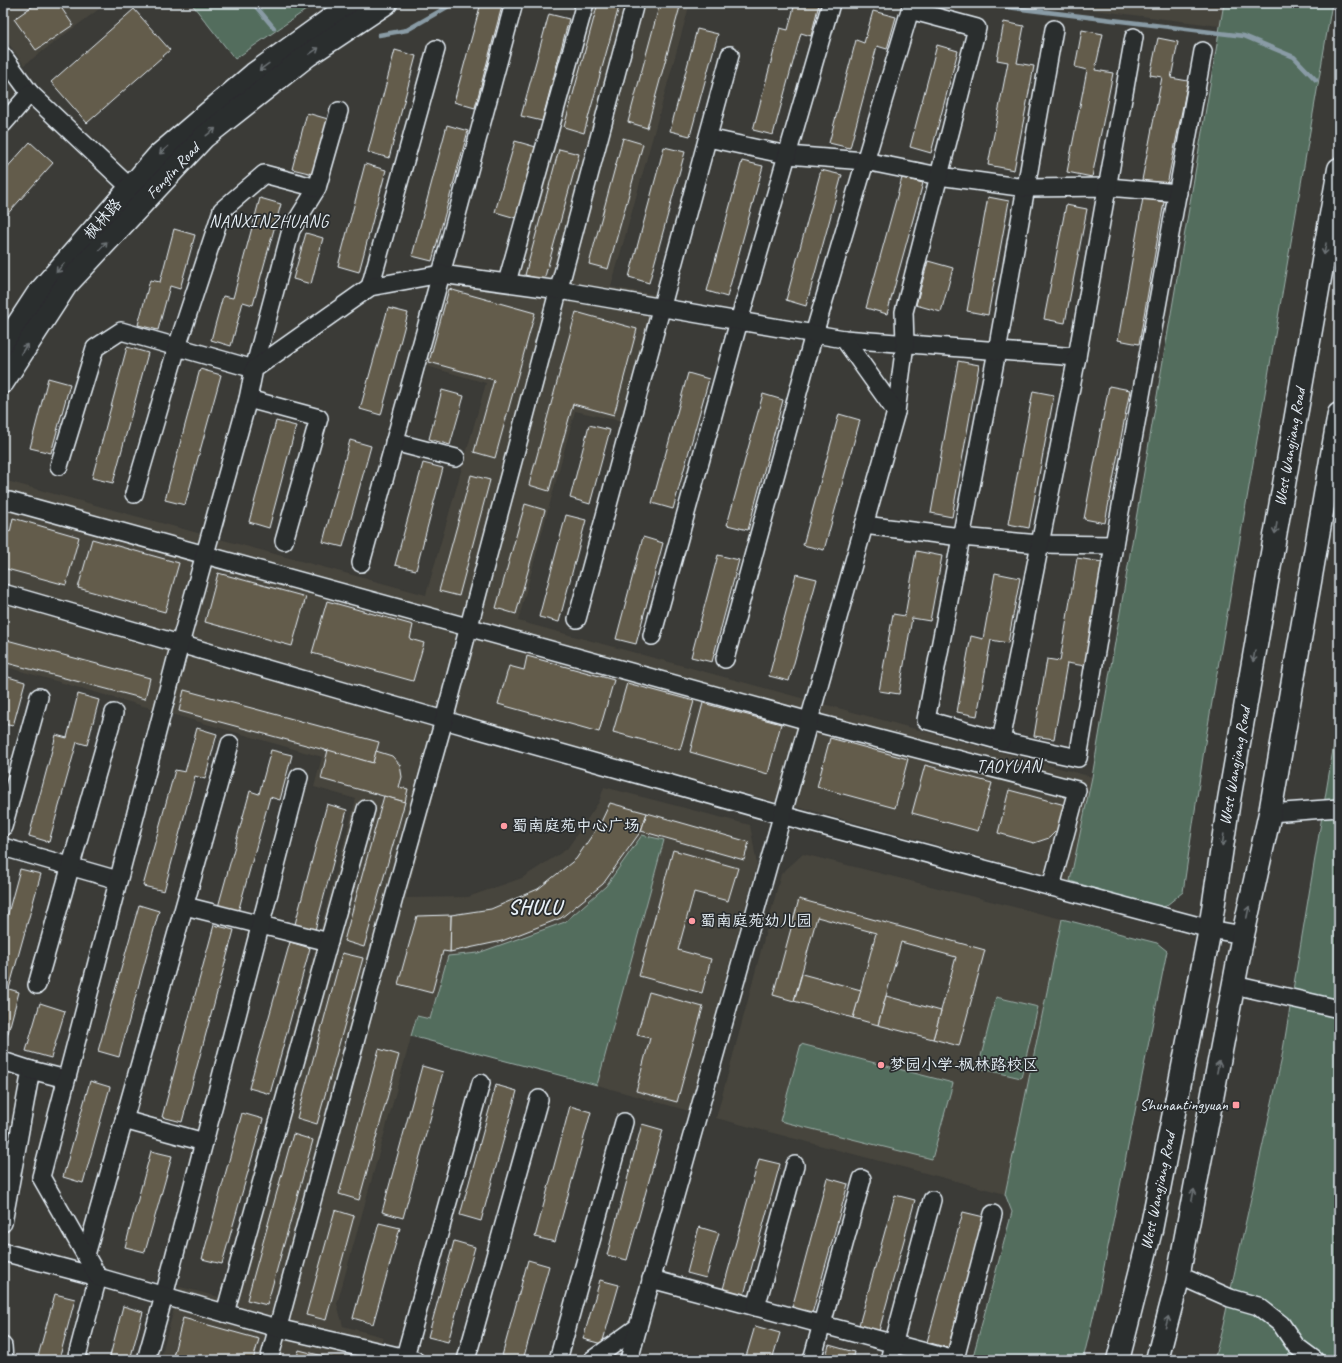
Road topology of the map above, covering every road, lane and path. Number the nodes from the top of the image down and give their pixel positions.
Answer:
1 (386, 3) edge
2 (514, 3) edge
3 (585, 3) edge
4 (635, 3) edge
5 (346, 5) edge
6 (830, 7) dead end
7 (1054, 29) dead end
8 (1134, 37) dead end
9 (436, 49) dead end
10 (1203, 51) dead end
11 (730, 55) dead end
12 (3, 56) edge
13 (30, 93) junction
14 (339, 111) dead end
15 (3, 124) edge
16 (708, 138) junction
17 (787, 155) junction
18 (865, 161) junction
19 (1339, 169) edge
20 (938, 176) junction
21 (1108, 187) junction
22 (317, 188) junction
23 (1026, 188) junction
24 (1178, 193) junction
25 (138, 194) junction
26 (441, 274) junction
27 (507, 282) junction
28 (370, 287) junction
29 (558, 290) junction
30 (662, 308) junction
31 (738, 321) junction
32 (814, 334) junction
33 (844, 339) junction
34 (905, 344) junction
35 (3, 347) edge
36 (177, 347) junction
37 (997, 351) junction
38 (1077, 357) junction
39 (254, 369) junction
40 (3, 382) edge
41 (248, 399) junction
42 (896, 412) junction
43 (1339, 414) edge
44 (394, 442) junction
45 (456, 458) dead end
46 (59, 466) dead end
47 (134, 494) dead end
48 (9, 501) dead end
49 (864, 526) junction
50 (961, 537) junction
51 (284, 541) dead end
52 (1040, 544) junction
53 (1114, 545) junction
54 (204, 554) junction
55 (361, 563) dead end
56 (3, 593) edge
57 (577, 619) dead end
58 (469, 626) junction
59 (652, 636) dead end
60 (180, 644) junction
61 (725, 659) dead end
62 (39, 697) dead end
63 (114, 713) dead end
64 (444, 720) junction
65 (809, 721) junction
66 (1001, 741) junction
67 (230, 744) dead end
68 (299, 777) dead end
69 (1339, 808) edge
70 (366, 809) dead end
71 (1270, 813) junction
72 (782, 815) junction
73 (3, 827) edge
74 (3, 847) edge
75 (71, 866) junction
76 (118, 880) junction
77 (1051, 886) junction
78 (184, 906) junction
79 (260, 925) junction
80 (1210, 929) junction
81 (1243, 935) junction
82 (329, 942) junction
83 (37, 985) dead end
84 (1234, 985) junction
85 (1339, 1009) edge
86 (3, 1061) edge
87 (31, 1070) junction
88 (66, 1079) junction
89 (481, 1083) dead end
90 (539, 1099) dead end
91 (124, 1120) junction
92 (624, 1122) dead end
93 (204, 1142) junction
94 (795, 1164) dead end
95 (862, 1179) dead end
96 (932, 1200) dead end
97 (993, 1214) dead end
98 (3, 1224) edge
99 (3, 1252) edge
100 (86, 1255) junction
101 (1178, 1275) junction
102 (98, 1277) junction
103 (651, 1279) junction
104 (164, 1296) junction
105 (756, 1307) junction
106 (226, 1313) junction
107 (822, 1324) junction
108 (638, 1327) junction
109 (277, 1328) junction
110 (894, 1343) junction
111 (3, 1346) edge
112 (408, 1359) edge
113 (4, 1360) edge
114 (76, 1360) edge
115 (146, 1360) edge
116 (269, 1360) edge
117 (466, 1360) edge
118 (558, 1360) edge
119 (592, 1360) edge
120 (629, 1360) edge
121 (812, 1360) edge
122 (889, 1360) edge
123 (955, 1360) edge
124 (1118, 1360) edge
125 (1157, 1360) edge
126 (1315, 1360) edge

25 -> 1 main road, Fenglin Road
2 - 26 street
3 - 27 street
4 - 29 street
5 -> 25 main road, 枫林路
6 - 17 street
7 - 23 street
8 - 21 street
9 - 28 street
10 - 24 street
11 - 16 street
12 - 13 street
13 - 15 street
13 - 25 street
14 - 22 street
16 - 17 street
16 - 30 street
17 - 18 street
17 - 31 street
18 - 20 street
18 - 20 street
18 - 32 street
19 -> 80 main road, West Wangjiang Road
20 - 23 street
20 - 34 street
21 - 23 street
21 - 24 street
21 - 38 street
22 - 36 street
22 - 39 street
23 - 37 street
24 - 53 street
25 -> 35 main road, 枫林路
40 -> 25 main road, Fenglin Road
26 - 27 street
26 - 28 street
26 - 44 street
27 - 29 street
28 - 39 street
29 - 30 street
29 - 58 street
30 - 31 street
30 - 57 street
31 - 32 street
31 - 59 street
32 - 33 street
32 - 61 street
33 - 34 street
33 - 42 street
34 - 37 street
34 - 42 street
36 - 39 street
36 - 46 street
36 - 47 street
37 - 38 street
37 - 50 street
38 - 52 street
39 - 41 street
41 - 51 street
41 - 54 street
42 - 49 street
43 - 71 main road
44 - 45 street
44 - 55 street
48 - 54 street
49 - 50 street
49 - 65 street
50 - 52 street
50 - 66 street
52 - 53 street
52 - 66 street
53 - 66 street
54 - 58 street
54 - 60 street
56 - 60 street
58 - 64 street
58 - 65 street
60 - 64 street
60 - 76 street
62 - 73 street
63 - 75 street
64 - 72 street
64 - 109 street
65 - 72 street
65 - 77 street
67 - 78 street
68 - 79 street
69 - 71 street
70 - 82 street
81 -> 71 main road
72 - 77 street
72 - 103 street
74 - 75 street
75 - 76 street
75 - 83 street
76 - 88 street
77 - 80 street
78 - 79 street
78 - 91 street
79 - 82 street
79 - 93 street
80 - 81 street
80 - 124 main road, West Wangjiang Road
81 - 84 main road
82 - 106 street
84 - 85 street
101 -> 84 main road
86 - 87 street
87 - 88 street
87 - 98 street
88 - 100 street
89 - 112 street
90 - 117 street
91 - 93 street
91 - 100 street
92 - 118 street
93 - 104 street
94 - 105 street
95 - 107 street
96 - 110 street
97 - 123 street
99 - 102 street
100 - 102 street
125 -> 101 main road
101 - 126 street
102 - 104 street
102 - 114 street
103 - 105 street
103 - 108 street
104 - 106 street
104 - 115 street
105 - 107 street
106 - 109 street
107 - 110 street
107 - 121 street
108 - 119 street
108 - 120 street
109 - 112 street
109 - 116 street
110 - 122 street
110 - 123 street
111 - 113 street

